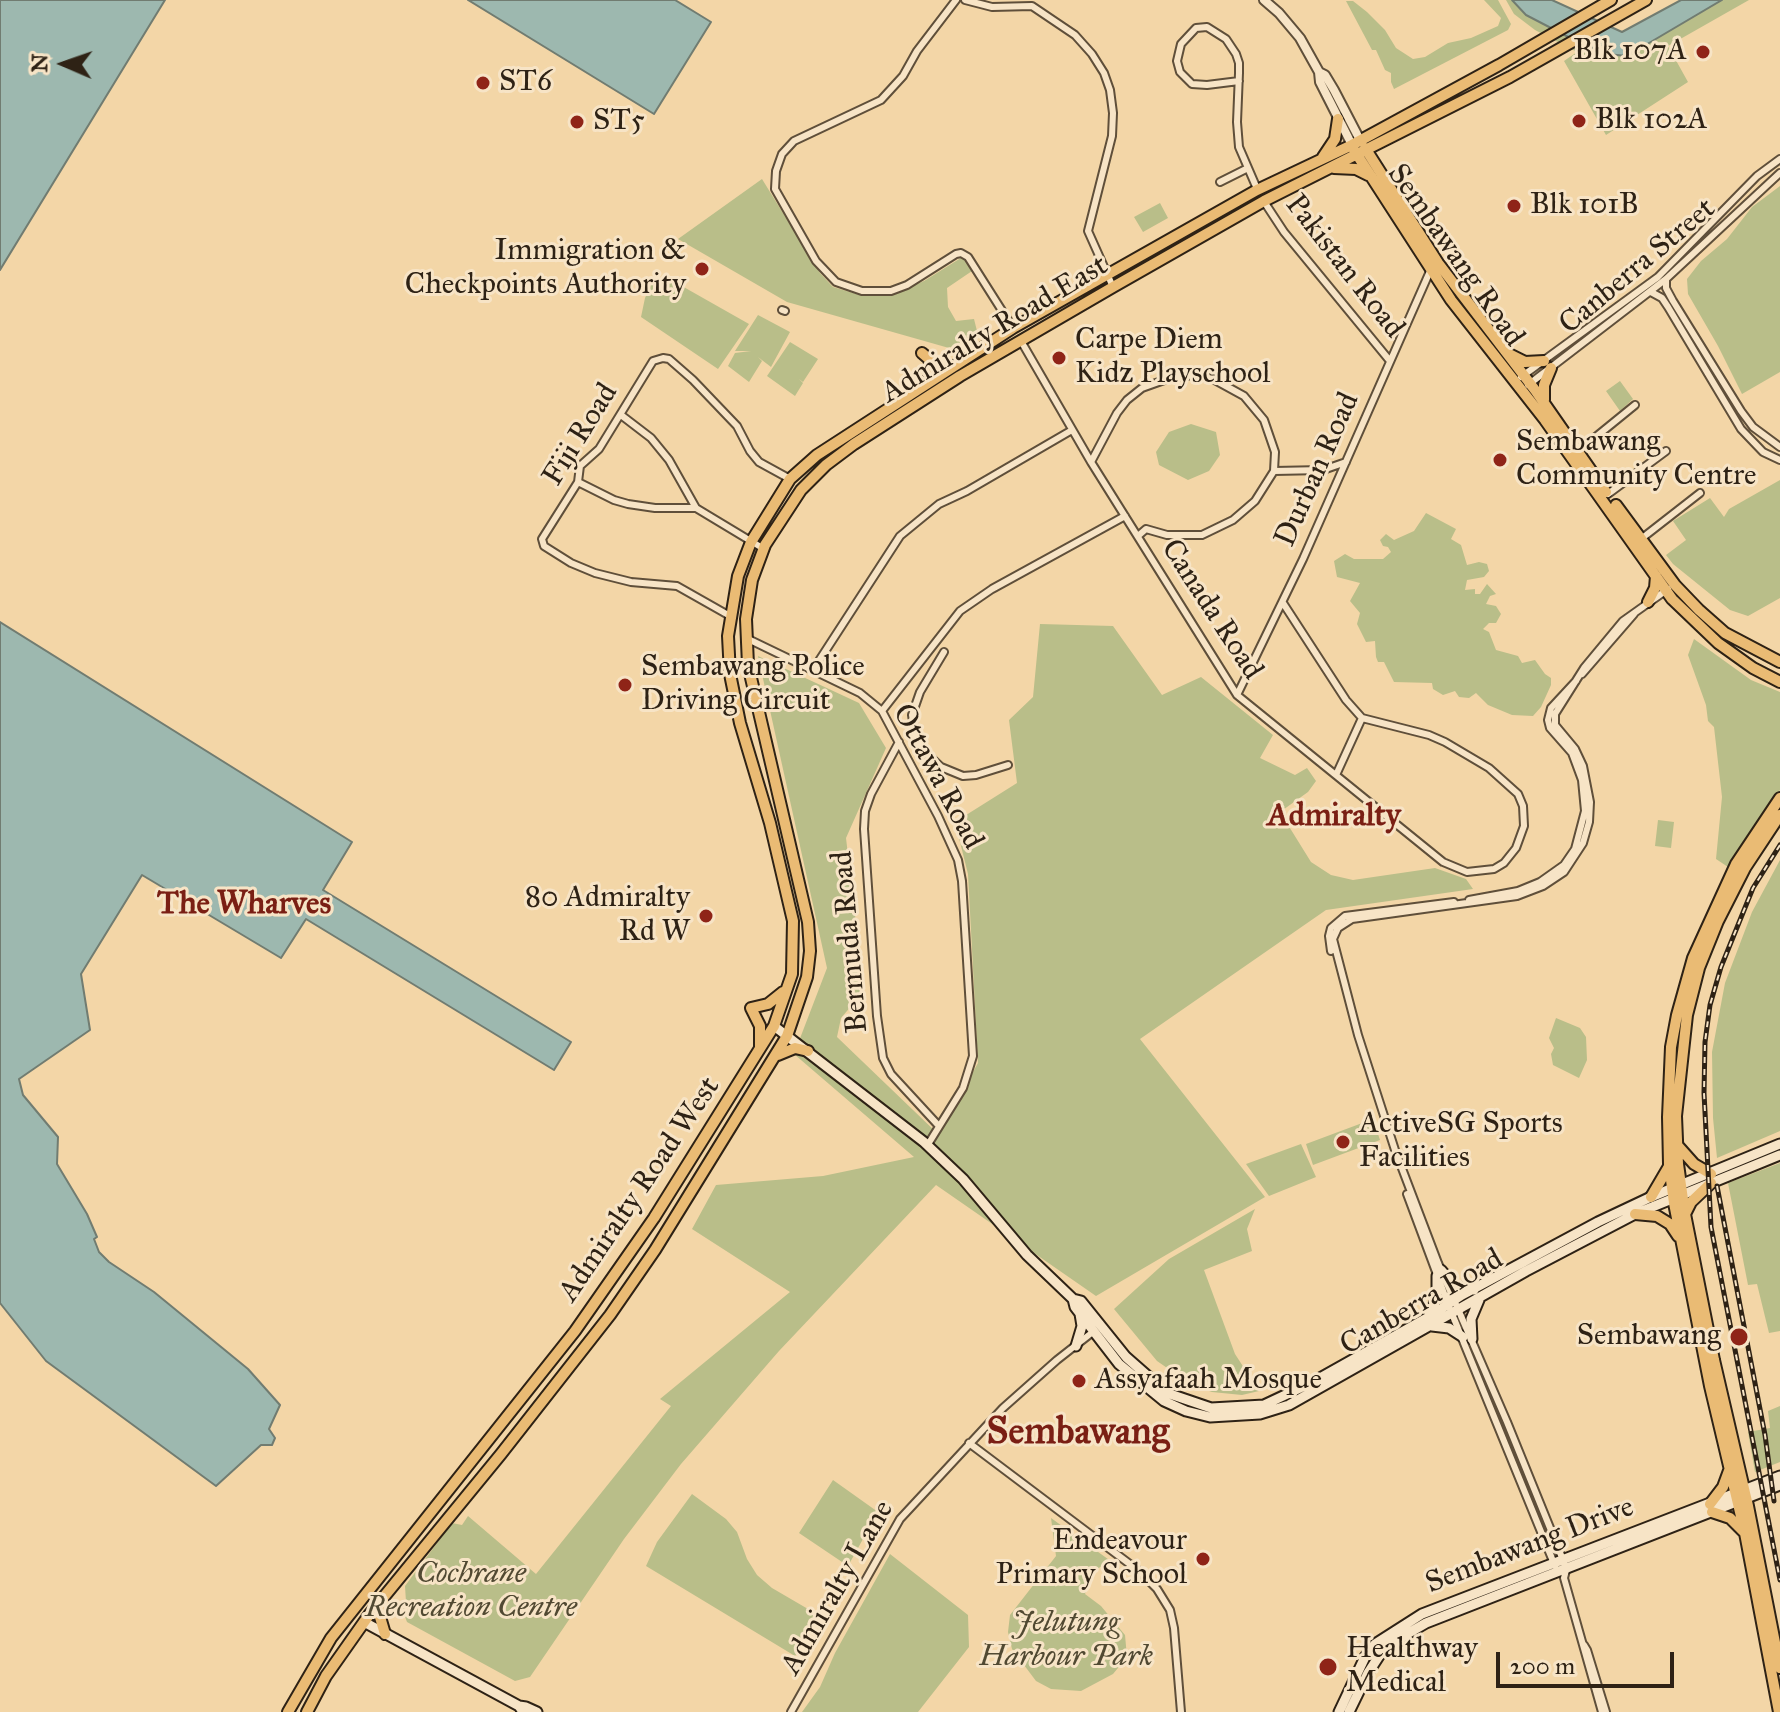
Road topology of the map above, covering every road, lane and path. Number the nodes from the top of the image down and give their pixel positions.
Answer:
1 (956, 0) edge
2 (965, 0) edge
3 (1264, 0) edge
4 (1646, 0) edge
5 (1609, 1) edge
6 (1319, 72) junction
7 (1239, 81) junction
8 (1338, 119) junction
9 (1388, 139) junction
10 (1356, 142) junction
11 (1362, 153) junction
12 (1322, 159) junction
13 (1780, 159) edge
14 (1248, 168) junction
15 (1330, 168) junction
16 (1374, 174) junction
17 (1780, 174) edge
18 (1220, 182) dead end
19 (1257, 190) junction
20 (1264, 201) junction
21 (1434, 267) junction
22 (1107, 275) junction
23 (1662, 280) junction
24 (1113, 287) junction
25 (1650, 292) junction
26 (1013, 328) junction
27 (1021, 341) junction
28 (1504, 351) junction
29 (922, 353) dead end
30 (1390, 361) junction
31 (1548, 364) junction
32 (1522, 382) junction
33 (921, 388) junction
34 (1545, 405) junction
35 (1635, 405) dead end
36 (621, 415) junction
37 (1072, 430) junction
38 (1780, 447) edge
39 (1666, 451) dead end
40 (1575, 454) junction
41 (1780, 460) edge
42 (1091, 462) junction
43 (1346, 462) junction
44 (1274, 471) junction
45 (790, 479) junction
46 (578, 482) junction
47 (1700, 493) dead end
48 (1608, 494) junction
49 (696, 508) junction
50 (1125, 516) junction
51 (1138, 536) junction
52 (1641, 539) junction
53 (751, 542) junction
54 (764, 549) junction
55 (1656, 574) junction
56 (1671, 588) junction
57 (1648, 602) junction
58 (1283, 603) junction
59 (730, 616) junction
60 (746, 638) junction
61 (944, 652) dead end
62 (921, 662) junction
63 (1779, 663) edge
64 (813, 670) junction
65 (928, 676) junction
66 (1777, 678) edge
67 (1237, 695) junction
68 (882, 711) junction
69 (1362, 718) junction
70 (762, 727) junction
71 (742, 731) junction
72 (899, 742) junction
73 (766, 743) junction
74 (747, 747) junction
75 (927, 755) junction
76 (912, 765) junction
77 (1008, 765) dead end
78 (1336, 775) junction
79 (1780, 798) edge
80 (781, 803) junction
81 (1780, 815) edge
82 (770, 823) junction
83 (787, 989) junction
84 (774, 1026) junction
85 (787, 1036) junction
86 (760, 1050) junction
87 (808, 1051) junction
88 (773, 1059) junction
89 (938, 1125) junction
90 (723, 1140) junction
91 (1677, 1144) junction
92 (1780, 1144) edge
93 (927, 1146) junction
94 (697, 1151) junction
95 (1780, 1155) edge
96 (1669, 1164) junction
97 (1711, 1178) junction
98 (1677, 1192) junction
99 (1651, 1197) junction
100 (1635, 1214) junction
101 (1685, 1214) junction
102 (1681, 1241) junction
103 (1439, 1273) junction
104 (1478, 1294) junction
105 (1073, 1299) junction
106 (1454, 1307) junction
107 (1080, 1313) junction
108 (1428, 1322) junction
109 (1097, 1329) junction
110 (1467, 1338) junction
111 (1077, 1345) junction
112 (1106, 1349) junction
113 (969, 1443) junction
114 (1730, 1468) junction
115 (1780, 1476) edge
116 (1780, 1485) edge
117 (1741, 1496) junction
118 (1711, 1508) junction
119 (1745, 1533) junction
120 (1561, 1569) junction
121 (1763, 1578) junction
122 (1755, 1592) junction
123 (384, 1595) junction
124 (364, 1622) junction
125 (340, 1626) junction
126 (385, 1634) junction
127 (1780, 1668) edge
128 (505, 1699) junction
129 (523, 1709) edge
130 (288, 1712) edge
131 (307, 1712) edge
132 (509, 1712) edge
133 (537, 1712) edge
134 (791, 1712) edge
135 (1181, 1712) edge
136 (1339, 1712) edge
137 (1349, 1712) edge
138 (1604, 1712) edge
139 (1779, 1712) edge

1 - 26 street
2 - 22 street
3 - 6 street, Sembawang Road
4 - 9 main road, Admiralty Road East
5 - 10 main road, Admiralty Road East
6 - 8 street, Sembawang Road
6 - 10 street, Sembawang Road
7 - 7 street
7 - 14 street, Pakistan Road
8 - 10 street, Sembawang Road
8 - 12 main road
9 - 11 main road, Admiralty Road East
9 - 16 main road
10 - 11 main road, Sembawang Road
10 - 12 main road, Admiralty Road East
11 - 15 main road, Admiralty Road East
11 - 16 main road, Sembawang Road
12 - 19 main road, Admiralty Road East
13 - 23 street, Canberra Street
14 - 18 street
14 - 19 street, Pakistan Road
15 - 16 main road
15 - 20 main road, Admiralty Road East
16 - 21 main road, Sembawang Road
17 - 23 street, Canberra Street
19 - 20 street, Pakistan Road
19 - 22 main road, Admiralty Road East
20 - 24 main road, Admiralty Road East
20 - 30 street, Pakistan Road
21 - 28 main road, Sembawang Road
21 - 30 street, Durban Road
21 - 32 main road, Sembawang Road
22 - 24 street
22 - 26 main road, Admiralty Road East
23 - 25 street, Canberra Street
23 - 31 street, Canberra Street
23 - 38 street
24 - 27 main road, Admiralty Road East
25 - 31 street, Canberra Street
25 - 41 street
26 - 33 main road, Admiralty Road East
27 - 37 street, Canada Road
27 - 54 main road, Admiralty Road East
28 - 31 main road
28 - 32 main road, Sembawang Road
29 - 33 main road
30 - 43 street, Durban Road
31 - 32 street, Canberra Street
31 - 34 main road
32 - 34 main road, Sembawang Road
32 - 40 main road, Sembawang Road
33 - 45 main road, Admiralty Road East
34 - 40 main road, Sembawang Road
35 - 40 street
36 - 45 street, Fiji Road
36 - 46 street, Fiji Road
36 - 49 street
37 - 42 street, Canada Road
37 - 64 street
39 - 48 street
40 - 48 main road, Sembawang Road
40 - 55 main road, Sembawang Road
42 - 44 street
42 - 50 street, Canada Road
43 - 44 street
43 - 58 street, Durban Road
44 - 51 street
45 - 53 main road, Admiralty Road East
46 - 49 street
46 - 59 street, Fiji Road
47 - 52 street
48 - 52 main road, Sembawang Road
49 - 53 street
50 - 51 street, Canada Road
50 - 62 street
51 - 67 street, Canada Road
52 - 56 main road, Sembawang Road
53 - 54 street
53 - 59 main road, Admiralty Road East
54 - 60 main road, Admiralty Road East
55 - 56 main road, Sembawang Road
55 - 57 main road
56 - 57 street
56 - 63 main road, Sembawang Road
56 - 66 main road, Sembawang Road
57 - 103 street
58 - 67 street, Durban Road
58 - 69 street
59 - 71 main road, Admiralty Road West
60 - 64 street, Ottawa Road
60 - 70 main road, Admiralty Road West
61 - 65 street
62 - 65 street
62 - 68 street
64 - 68 street, Ottawa Road
65 - 75 street
67 - 78 street, Canada Road
68 - 72 street, Ottawa Road
69 - 78 street
69 - 78 street, Canada Road
70 - 71 main road
70 - 73 main road, Admiralty Road West
71 - 74 main road, Admiralty Road West
72 - 76 street, Ottawa Road
72 - 89 street, Bermuda Road
73 - 74 main road
73 - 80 main road, Admiralty Road West
74 - 82 main road, Admiralty Road West
75 - 76 street
75 - 77 street
76 - 89 street, Ottawa Road
79 - 96 main road
80 - 82 main road
80 - 85 main road, Admiralty Road West
81 - 91 main road
82 - 83 main road, Admiralty Road West
83 - 84 main road, Admiralty Road West
83 - 86 main road
84 - 85 main road, Canberra Road
84 - 86 main road, Admiralty Road West
85 - 87 main road, Canberra Road
85 - 88 main road, Admiralty Road West
86 - 94 main road, Admiralty Road West
87 - 88 main road
87 - 93 main road, Canberra Road
88 - 90 main road, Admiralty Road West
89 - 93 street, Ottawa Road
90 - 94 main road
90 - 123 main road, Admiralty Road West
91 - 97 main road
91 - 98 main road
92 - 97 main road, Canberra Road
93 - 105 main road, Canberra Road
94 - 125 main road, Admiralty Road West
95 - 97 main road, Canberra Road
96 - 98 main road
96 - 99 main road
97 - 98 main road, Canberra Road
97 - 101 main road
98 - 99 main road, Canberra Road
98 - 100 main road, Canberra Road
98 - 101 main road
98 - 102 main road
99 - 104 main road, Canberra Road
100 - 102 main road
100 - 104 main road, Canberra Road
101 - 117 main road
102 - 114 main road
103 - 104 main road
103 - 106 street
103 - 108 main road
104 - 106 main road, Canberra Road
104 - 110 main road
105 - 107 main road, Canberra Road
105 - 109 main road, Canberra Road
106 - 108 main road, Canberra Road
106 - 110 street
107 - 109 main road, Canberra Road
107 - 111 main road
108 - 109 main road, Canberra Road
108 - 110 main road
108 - 112 main road, Canberra Road
109 - 111 street, Admiralty Lane
109 - 112 main road, Canberra Road
110 - 120 street
111 - 112 main road
111 - 113 street, Admiralty Lane
113 - 134 street, Admiralty Lane
113 - 135 street
114 - 117 main road
114 - 118 main road
115 - 117 main road, Sembawang Drive
116 - 117 main road, Sembawang Drive
117 - 118 main road, Sembawang Drive
117 - 119 main road
117 - 121 main road
118 - 119 main road
118 - 120 main road, Sembawang Drive
119 - 122 main road
120 - 136 main road, Sembawang Drive
120 - 137 main road, Sembawang Drive
120 - 138 street
121 - 122 main road
121 - 127 main road
122 - 139 main road
123 - 124 main road, Admiralty Road West
123 - 126 main road
124 - 125 main road
124 - 126 main road
124 - 131 main road, Admiralty Road West
125 - 130 main road, Admiralty Road West
126 - 128 main road
128 - 129 main road
128 - 132 main road
129 - 133 main road

